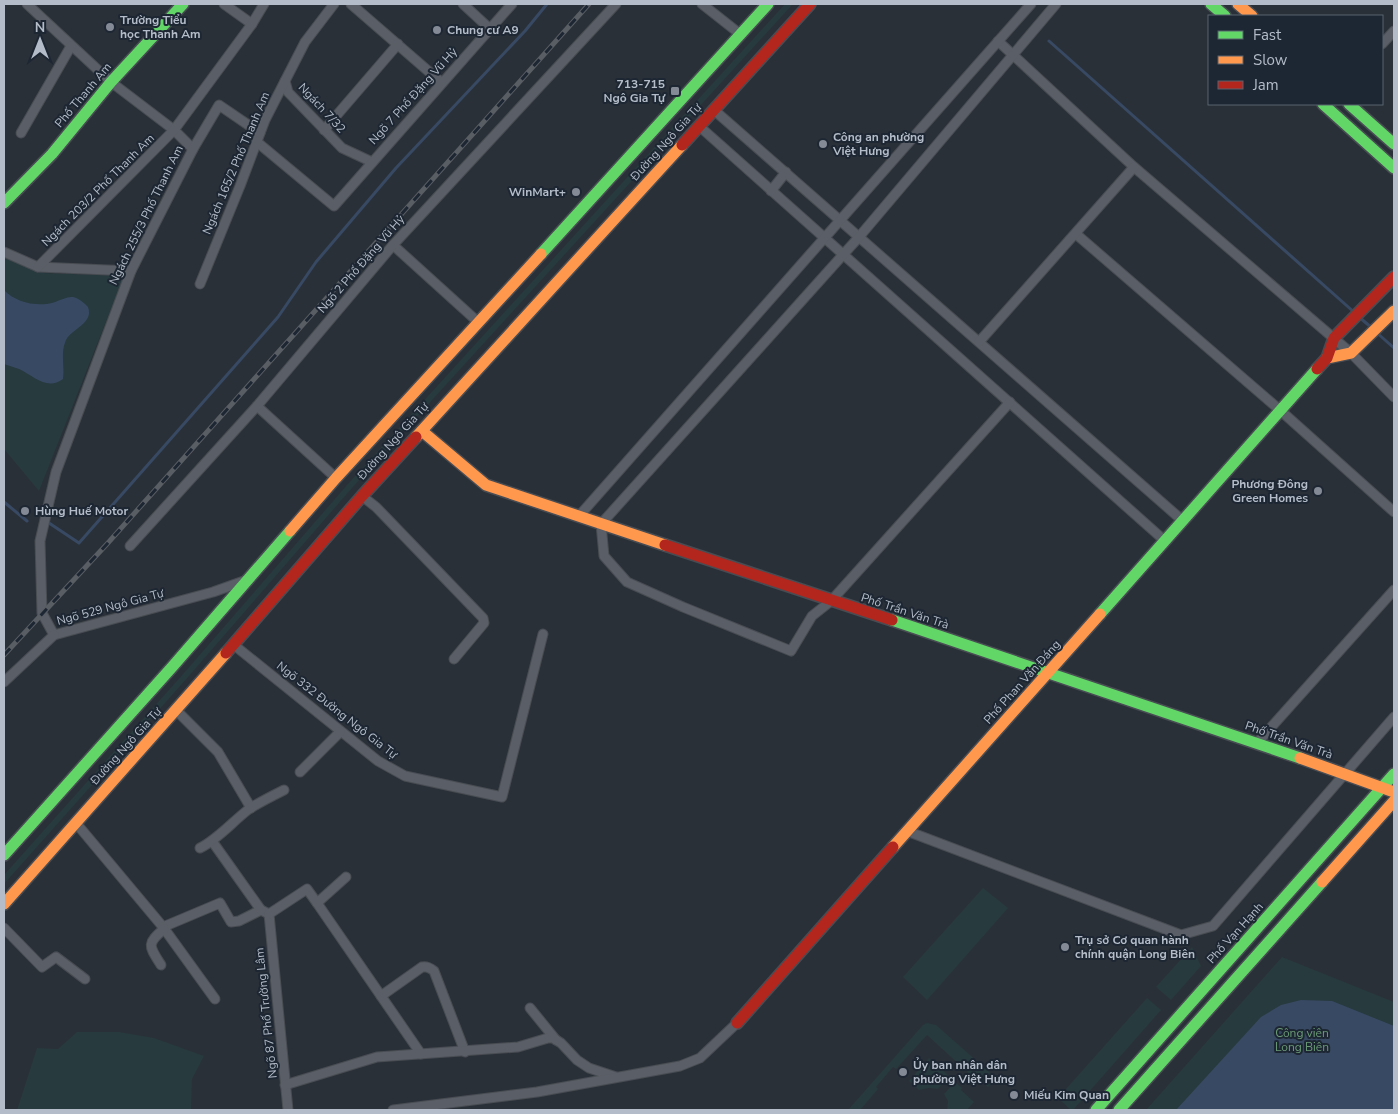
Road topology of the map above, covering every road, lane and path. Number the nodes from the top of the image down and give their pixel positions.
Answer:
1 (26, 4) edge
2 (183, 4) edge
3 (224, 4) edge
4 (264, 4) edge
5 (334, 4) edge
6 (351, 4) edge
7 (463, 4) edge
8 (512, 4) edge
9 (616, 4) edge
10 (702, 4) edge
11 (768, 4) edge
12 (810, 4) edge
13 (1031, 4) edge
14 (1056, 4) edge
15 (1211, 4) edge
16 (1238, 4) edge
17 (1224, 15) edge
18 (1251, 15) edge
19 (252, 24) junction
20 (490, 29) junction
21 (1394, 30) edge
22 (740, 34) junction
23 (998, 41) junction
24 (1383, 43) edge
25 (398, 44) junction
26 (71, 46) junction
27 (1012, 54) junction
28 (285, 81) junction
29 (112, 82) junction
30 (442, 83) junction
31 (1324, 105) edge
32 (1350, 105) edge
33 (714, 110) junction
34 (699, 126) junction
35 (174, 130) junction
36 (324, 130) junction
37 (21, 133) dead end
38 (260, 133) junction
39 (257, 142) junction
40 (1394, 144) edge
41 (192, 149) junction
42 (372, 162) junction
43 (1134, 167) junction
44 (1394, 168) edge
45 (786, 172) junction
46 (771, 191) junction
47 (4, 203) edge
48 (839, 220) junction
49 (1076, 234) junction
50 (824, 237) junction
51 (858, 237) junction
52 (394, 245) junction
53 (4, 252) edge
54 (843, 254) junction
55 (38, 267) junction
56 (131, 271) junction
57 (1394, 277) edge
58 (200, 284) dead end
59 (1394, 311) edge
60 (478, 322) junction
61 (1334, 338) junction
62 (979, 342) junction
63 (1351, 353) junction
64 (1327, 358) junction
65 (1394, 397) edge
66 (1010, 402) junction
67 (257, 406) junction
68 (1281, 411) junction
69 (422, 431) junction
70 (56, 472) joint
71 (336, 478) junction
72 (362, 496) junction
73 (1394, 512) edge
74 (579, 516) junction
75 (1183, 521) junction
76 (601, 524) junction
77 (1165, 541) junction
78 (130, 546) dead end
79 (246, 580) junction
80 (1394, 590) edge
81 (831, 601) junction
82 (54, 634) junction
83 (543, 634) dead end
84 (234, 645) junction
85 (454, 659) dead end
86 (1048, 672) junction
87 (4, 682) edge
88 (176, 710) junction
89 (1394, 717) edge
90 (340, 732) junction
91 (1257, 744) junction
92 (300, 772) dead end
93 (1345, 773) junction
94 (1394, 774) edge
95 (1382, 788) junction
96 (284, 790) dead end
97 (1394, 792) edge
98 (1394, 800) edge
99 (251, 808) junction
100 (76, 824) junction
101 (907, 831) junction
102 (212, 842) junction
103 (200, 848) dead end
104 (4, 855) edge
105 (346, 877) dead end
106 (317, 903) junction
107 (4, 904) edge
108 (265, 912) junction
109 (4, 928) edge
110 (164, 928) junction
111 (161, 965) dead end
112 (85, 979) dead end
113 (381, 996) junction
114 (215, 999) dead end
115 (530, 1008) dead end
116 (737, 1023) joint
117 (556, 1040) junction
118 (465, 1052) junction
119 (421, 1054) junction
120 (617, 1078) junction
121 (285, 1085) junction
122 (288, 1110) edge
123 (393, 1110) edge
124 (1096, 1110) edge
125 (1119, 1110) edge

1 - 26 street
2 - 29 street, Phố Thanh Am
3 - 19 street
4 - 19 street, Ngách 203/2 Phố Thanh Am
5 - 28 street, Ngách 165/2 Phố Thanh Am
6 - 25 street
7 - 20 street
8 - 20 street, Ngõ 7 Phố Đặng Vũ Hỷ
9 - 52 street, Ngõ 2 Phố Đặng Vũ Hỷ
10 - 22 street
11 - 22 street, Đường Ngô Gia Tự
12 - 33 street, Đường Ngô Gia Tự
13 - 23 street
14 - 27 street
15 - 17 street
16 - 18 street
19 - 35 street, Ngách 203/2 Phố Thanh Am
20 - 30 street, Ngõ 7 Phố Đặng Vũ Hỷ
21 - 24 street
22 - 60 street, Đường Ngô Gia Tự
23 - 27 street
23 - 48 street
25 - 30 street
25 - 36 street
26 - 29 street
26 - 37 street
27 - 43 street
27 - 51 street
28 - 36 street, Ngách 7/32
28 - 38 street, Ngách 165/2 Phố Thanh Am
29 - 35 street
29 - 47 street, Phố Thanh Am
30 - 42 street, Ngõ 7 Phố Đặng Vũ Hỷ
31 - 44 street
32 - 40 street
33 - 34 street, Đường Ngô Gia Tự
33 - 45 street
34 - 46 street
34 - 69 street, Đường Ngô Gia Tự
35 - 41 street
35 - 55 street, Ngách 203/2 Phố Thanh Am
36 - 42 street, Ngách 7/32
38 - 39 street, Ngách 165/2 Phố Thanh Am
38 - 41 street, Ngách 255/3 Phố Thanh Am
39 - 42 street, Ngõ 7 Phố Đặng Vũ Hỷ
39 - 58 street, Ngách 165/2 Phố Thanh Am
41 - 56 street, Ngách 255/3 Phố Thanh Am
43 - 49 street
43 - 61 street
45 - 46 street
45 - 48 street
46 - 50 street
48 - 50 street
48 - 51 street
49 - 62 street
49 - 68 street
50 - 54 street
50 - 74 street
51 - 54 street
51 - 62 street
52 - 60 street
52 - 67 street, Ngõ 2 Phố Đặng Vũ Hỷ
53 - 55 street
54 - 66 street
54 - 76 street
55 - 56 street
56 - 70 street, Ngách 255/3 Phố Thanh Am
57 - 61 street, Phố Phan Văn Đáng
59 - 63 street
60 - 71 street, Đường Ngô Gia Tự
61 - 63 street
61 - 64 street, Phố Phan Văn Đáng
62 - 75 street
63 - 64 street
63 - 65 street
64 - 68 street, Phố Phan Văn Đáng
66 - 77 street
66 - 81 street
67 - 71 street
67 - 78 street, Ngõ 2 Phố Đặng Vũ Hỷ
68 - 73 street
68 - 75 street, Phố Phan Văn Đáng
69 - 72 street, Đường Ngô Gia Tự
69 - 74 street, Phố Trần Văn Trà
70 - 82 street, Ngõ 529 Ngô Gia Tự
71 - 79 street, Đường Ngô Gia Tự
72 - 84 street, Đường Ngô Gia Tự
72 - 85 street
74 - 76 street, Phố Trần Văn Trà
75 - 77 street, Phố Phan Văn Đáng
76 - 81 street, Phố Trần Văn Trà
76 - 81 street
77 - 86 street, Phố Phan Văn Đáng
79 - 82 street, Ngõ 529 Ngô Gia Tự
79 - 104 street, Đường Ngô Gia Tự
80 - 91 street
81 - 86 street, Phố Trần Văn Trà
82 - 87 street
83 - 90 street, Ngõ 332 Đường Ngô Gia Tự
84 - 88 street, Đường Ngô Gia Tự
84 - 90 street, Ngõ 332 Đường Ngô Gia Tự
86 - 91 street, Phố Trần Văn Trà
86 - 101 street, Phố Phan Văn Đáng
88 - 99 street
88 - 100 street, Đường Ngô Gia Tự
89 - 93 street
90 - 92 street
91 - 93 street, Phố Trần Văn Trà
93 - 95 street, Phố Trần Văn Trà
93 - 101 street
94 - 95 street, Phố Vạn Hạnh
95 - 97 street, Phố Trần Văn Trà
95 - 124 street, Phố Vạn Hạnh
96 - 99 street
98 - 125 street
99 - 102 street
100 - 107 street, Đường Ngô Gia Tự
100 - 110 street
101 - 116 street, Phố Phan Văn Đáng
102 - 103 street
102 - 108 street
105 - 106 street
106 - 108 street
106 - 113 street
108 - 110 street
108 - 121 street, Ngõ 87 Phố Trường Lâm
109 - 112 street
110 - 111 street
110 - 114 street
113 - 118 street
113 - 119 street
115 - 117 street
116 - 120 street
117 - 118 street
117 - 120 street
118 - 119 street
119 - 121 street
120 - 123 street
121 - 122 street, Ngõ 87 Phố Trường Lâm

